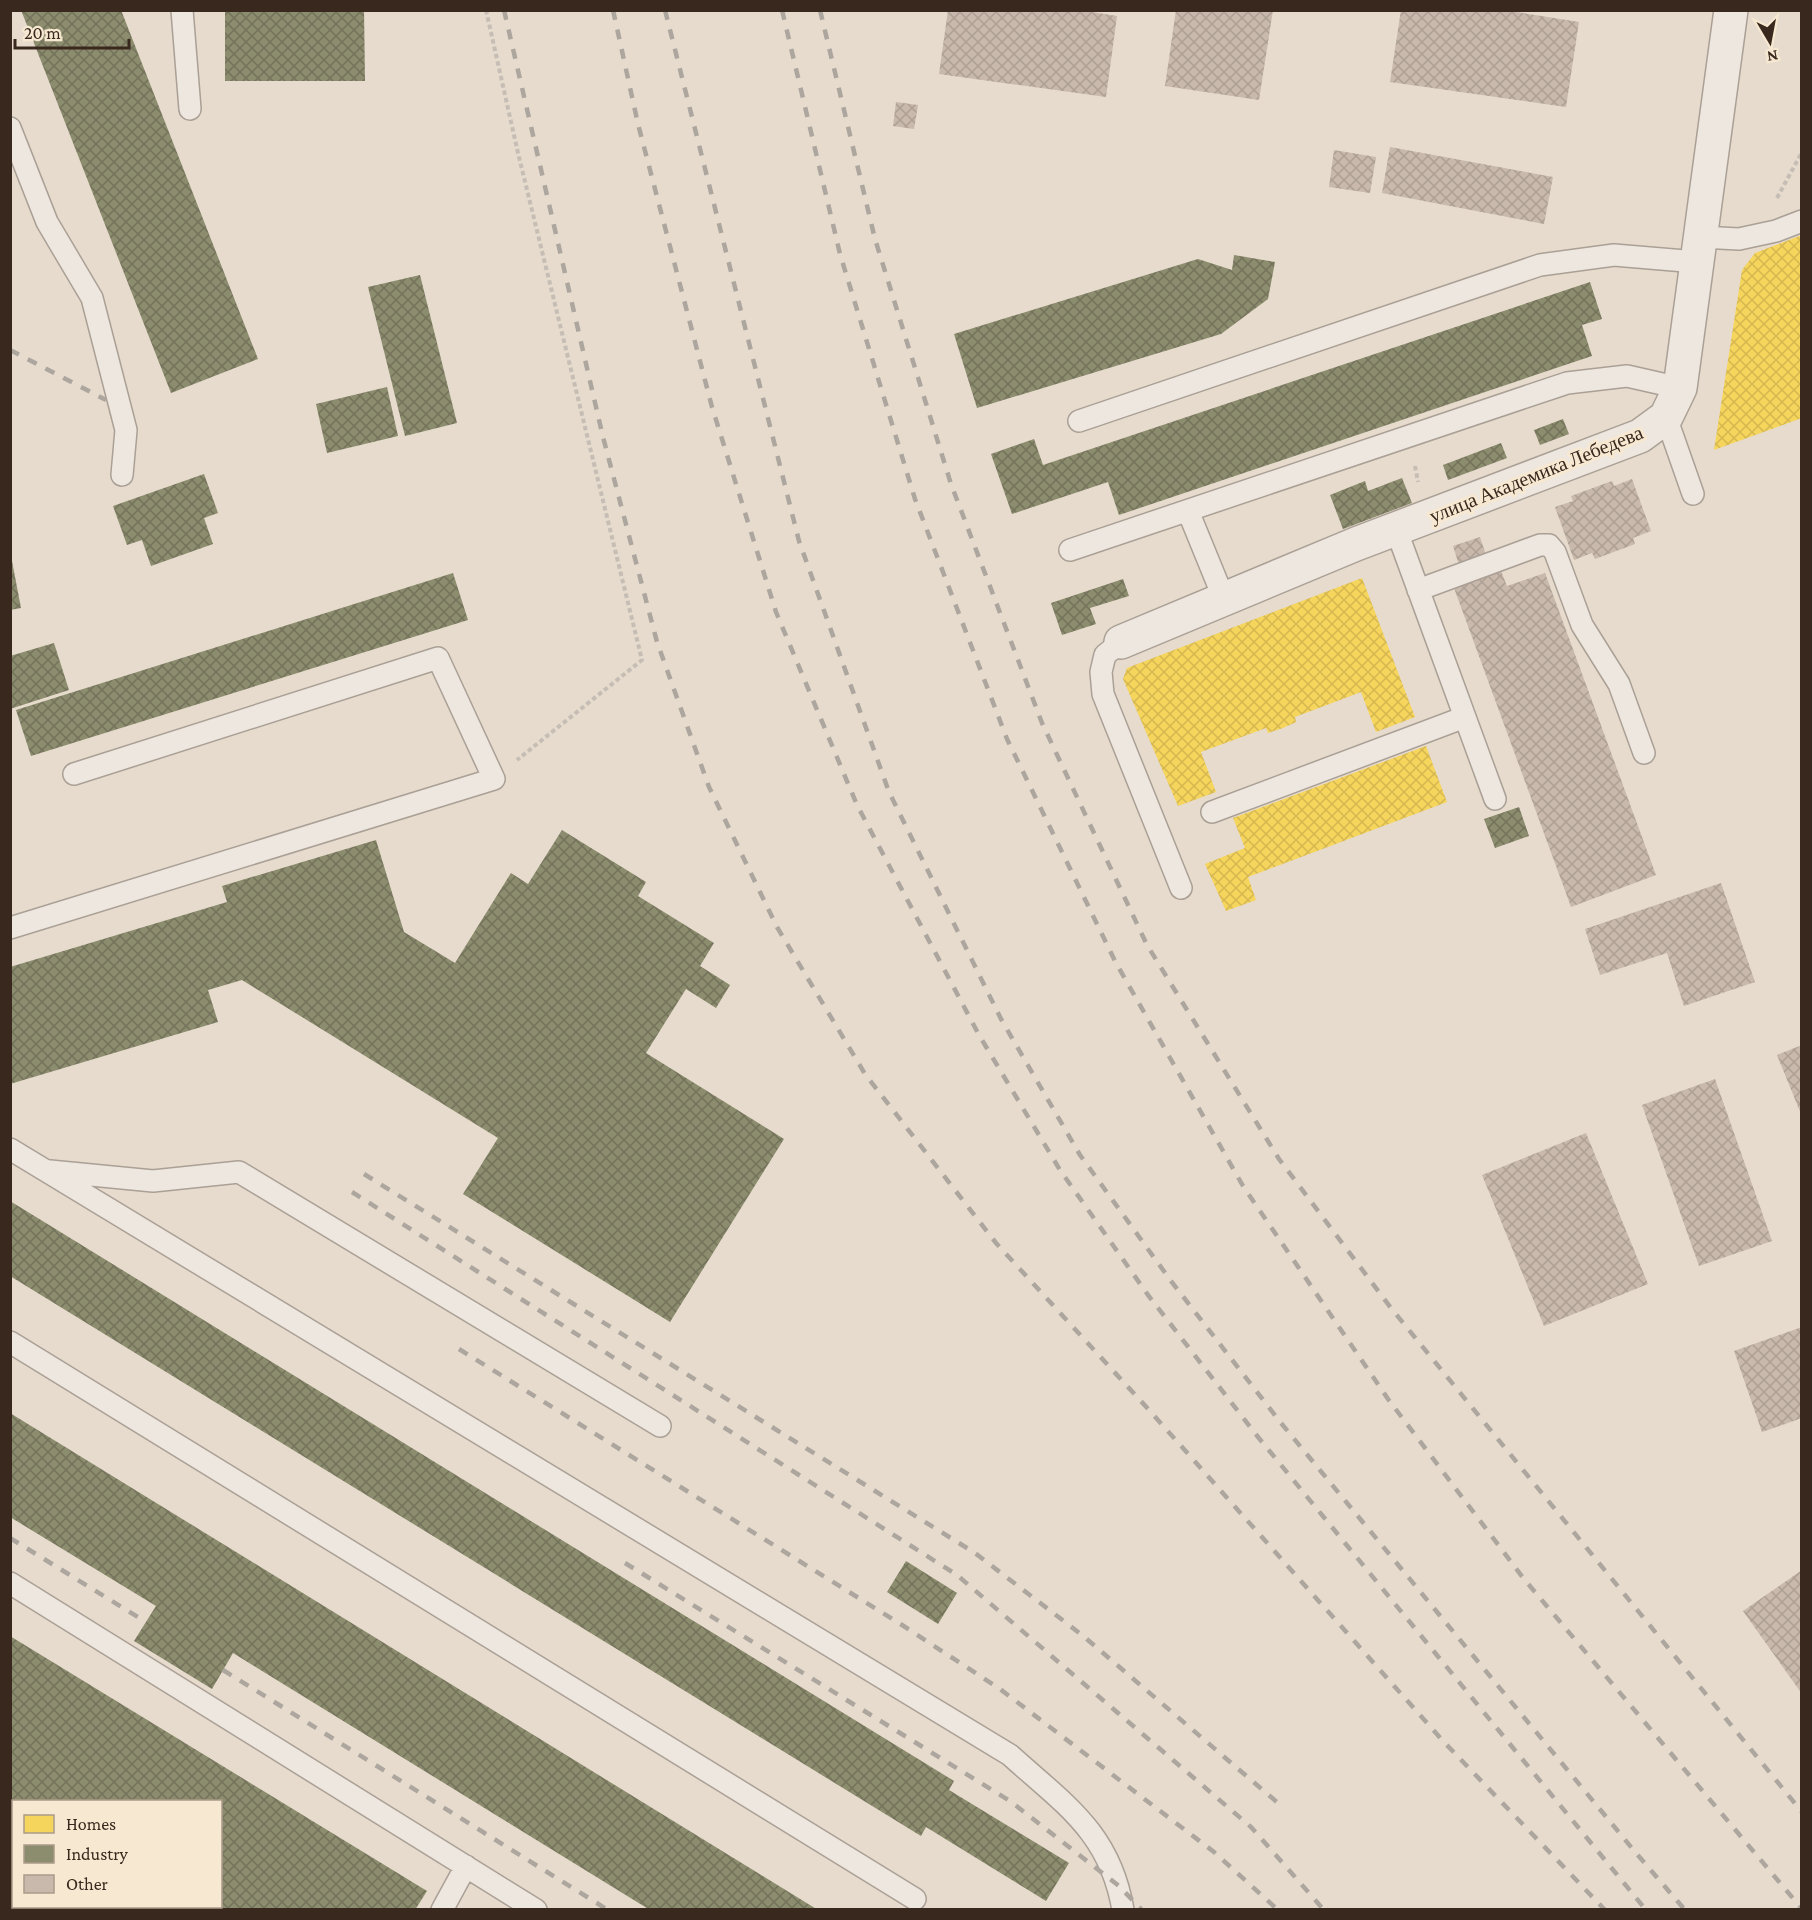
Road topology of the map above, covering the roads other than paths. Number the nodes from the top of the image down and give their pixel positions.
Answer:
1 (183, 10) edge
2 (1731, 10) edge
3 (190, 109) dead end
4 (10, 128) edge
5 (1802, 221) edge
6 (1698, 250) junction
7 (1680, 388) junction
8 (1666, 417) junction
9 (1079, 421) dead end
10 (123, 475) dead end
11 (1693, 494) dead end
12 (1188, 511) junction
13 (1410, 524) junction
14 (1070, 550) dead end
15 (1418, 590) junction
16 (1224, 599) junction
17 (1121, 642) joint
18 (1465, 717) junction
19 (1644, 753) dead end
20 (74, 774) dead end
21 (1495, 799) dead end
22 (1212, 812) dead end
23 (1181, 888) dead end
24 (10, 928) edge
25 (10, 1149) edge
26 (44, 1171) junction
27 (10, 1342) edge
28 (660, 1426) dead end
29 (10, 1583) edge
30 (466, 1866) junction
31 (915, 1899) dead end
32 (442, 1910) edge
33 (536, 1910) edge
34 (1123, 1910) edge

1 - 3 lane
2 - 6 street, улица Академика Лебедева
4 - 10 lane
5 - 6 lane
6 - 7 street, улица Академика Лебедева
6 - 9 lane
7 - 8 street, улица Академика Лебедева
7 - 12 lane
8 - 11 lane
8 - 13 street, улица Академика Лебедева
12 - 14 lane
12 - 16 lane
13 - 15 lane
13 - 16 street, улица Академика Лебедева
15 - 18 lane
15 - 19 lane
16 - 17 street, улица Академика Лебедева
17 - 23 lane
18 - 21 lane
18 - 22 lane
20 - 24 lane
25 - 26 lane
26 - 28 lane
26 - 34 lane
27 - 31 lane
29 - 30 lane
30 - 32 lane
30 - 33 lane

